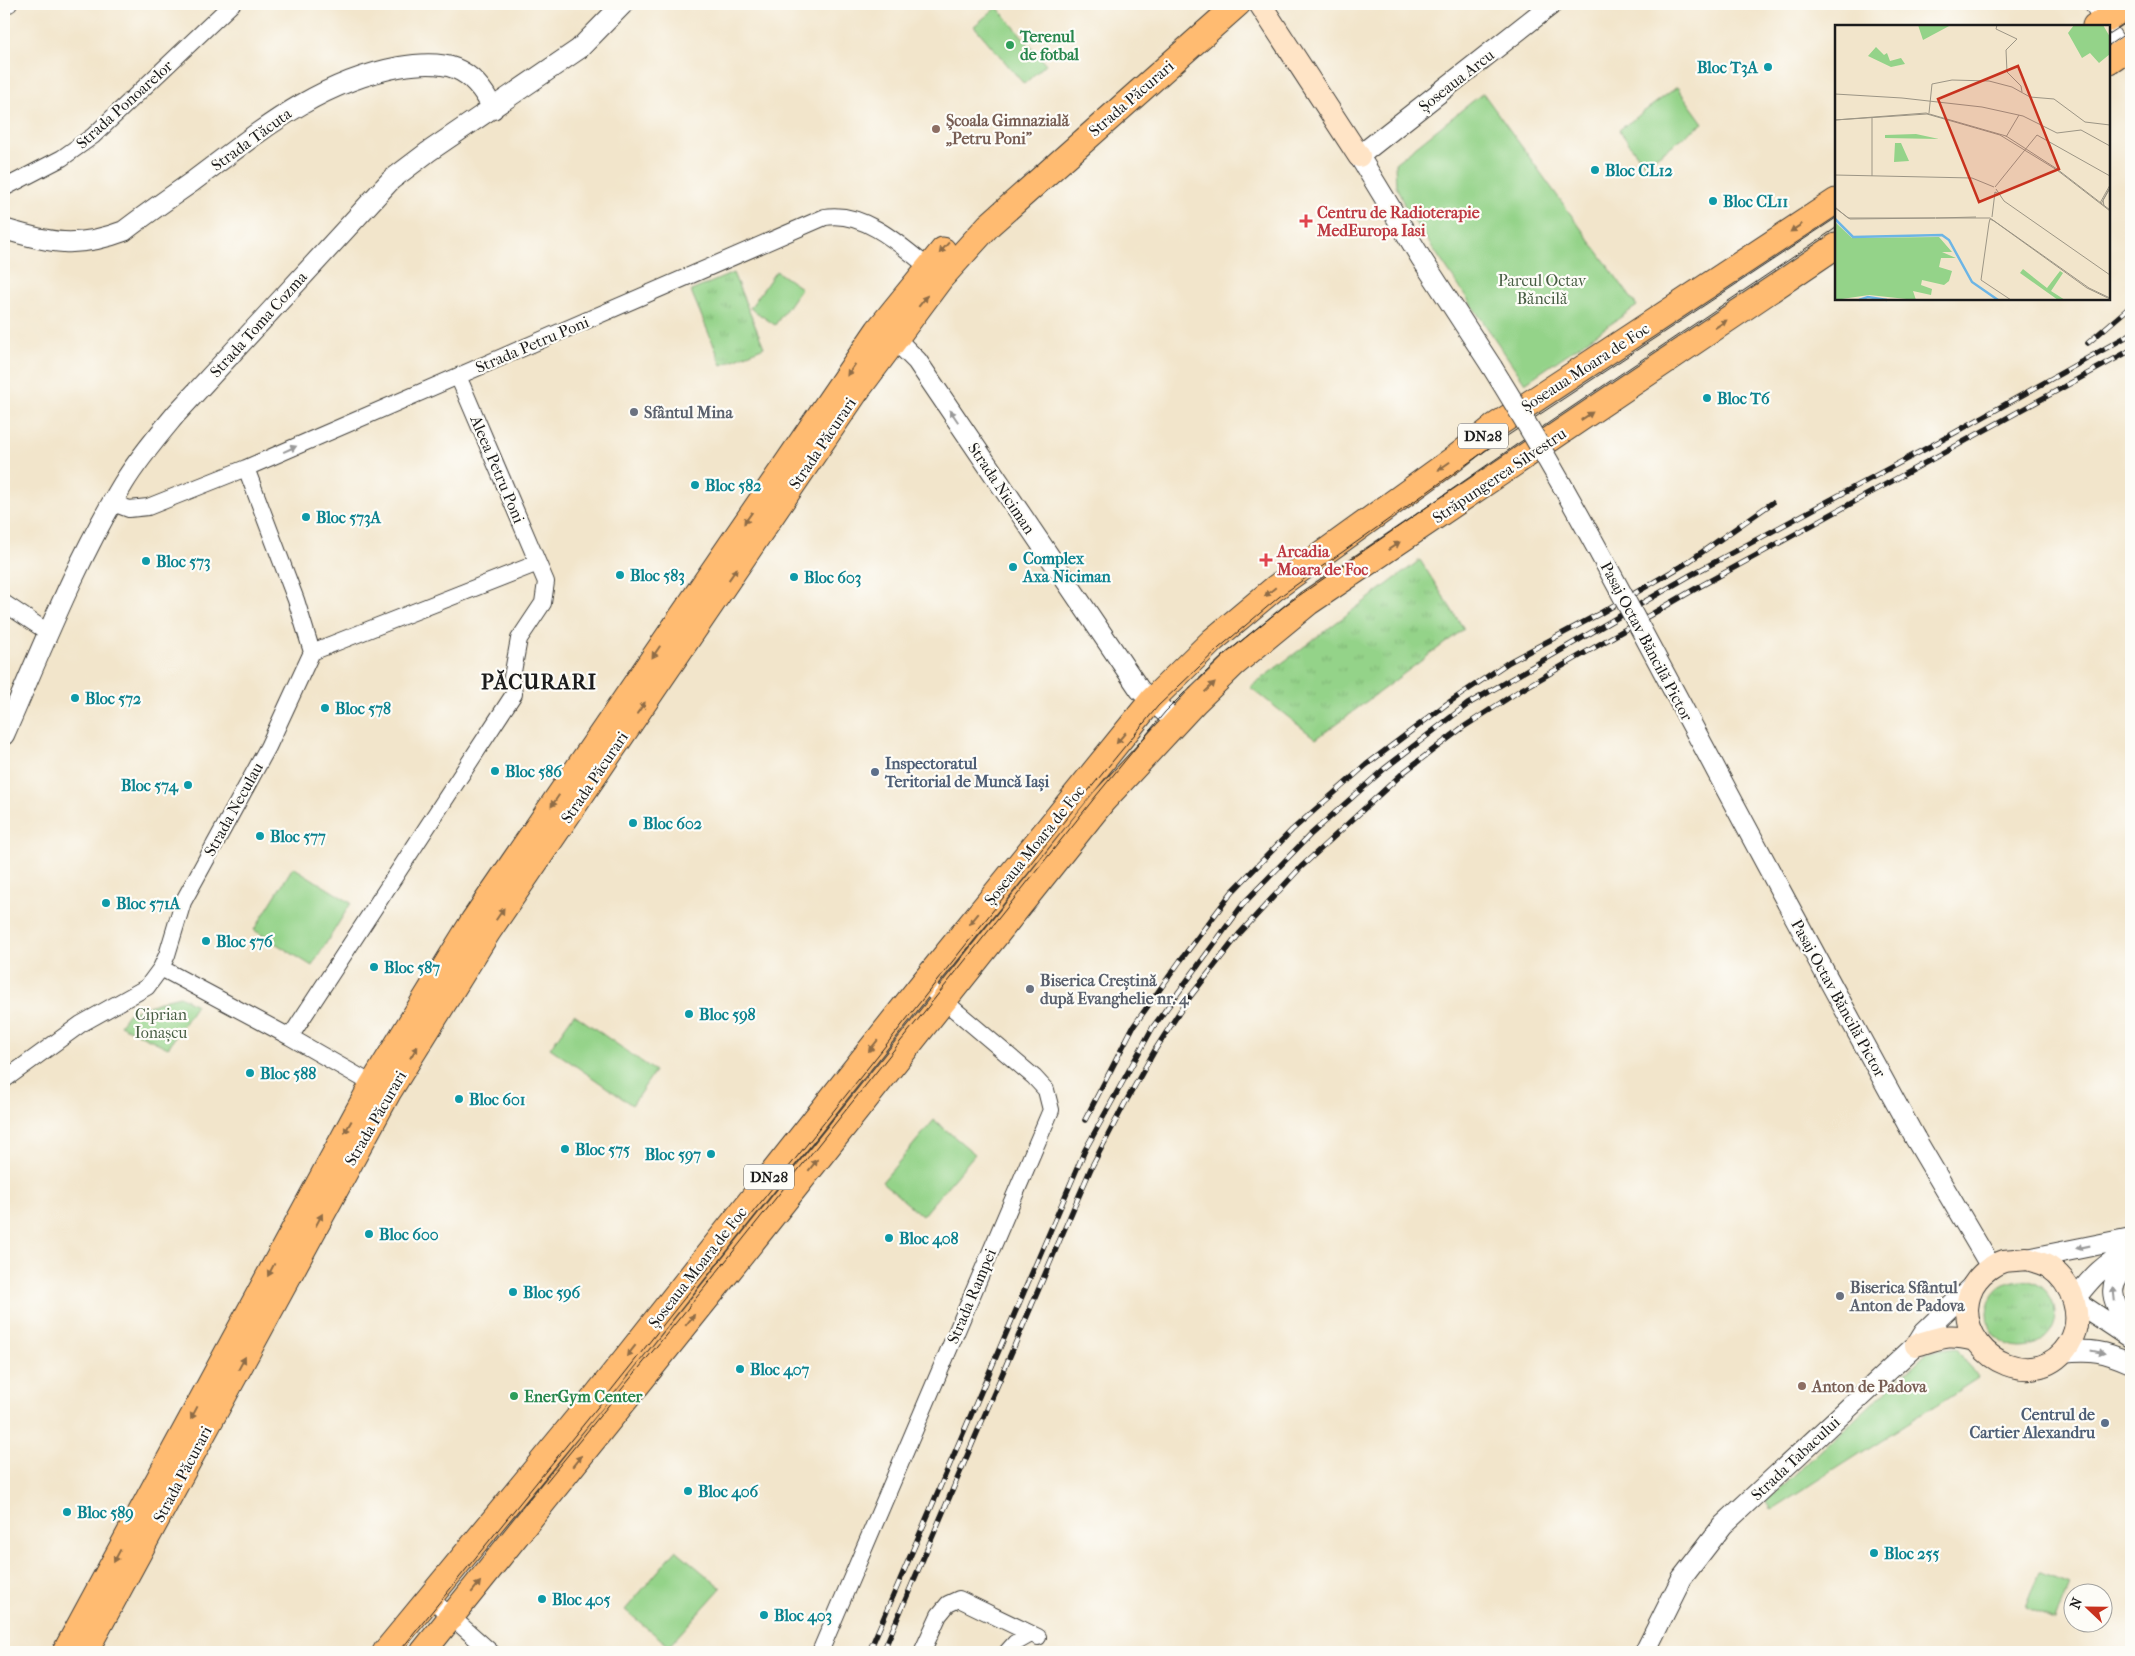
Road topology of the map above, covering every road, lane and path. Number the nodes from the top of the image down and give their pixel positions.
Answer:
1 (9, 4) edge
2 (232, 4) edge
3 (623, 4) edge
4 (1214, 4) edge
5 (1238, 4) edge
6 (1260, 4) edge
7 (1552, 4) edge
8 (2131, 4) edge
9 (4, 6) edge
10 (2101, 21) edge
11 (2110, 35) edge
12 (2121, 53) edge
13 (493, 109) junction
14 (1359, 156) junction
15 (4, 188) edge
16 (1835, 202) edge
17 (4, 229) edge
18 (1835, 247) edge
19 (934, 273) junction
20 (886, 335) junction
21 (458, 376) junction
22 (246, 468) junction
23 (113, 503) junction
24 (538, 563) junction
25 (4, 603) edge
26 (49, 633) junction
27 (312, 652) junction
28 (1152, 700) junction
29 (1176, 722) junction
30 (4, 735) edge
31 (161, 968) junction
32 (923, 983) junction
33 (944, 1000) junction
34 (290, 1037) junction
35 (8, 1072) edge
36 (380, 1089) junction
37 (2131, 1238) edge
38 (2131, 1251) edge
39 (2027, 1259) junction
40 (2131, 1264) edge
41 (1991, 1267) junction
42 (1972, 1286) junction
43 (2074, 1300) junction
44 (2131, 1327) edge
45 (2131, 1338) edge
46 (1975, 1340) junction
47 (1916, 1345) junction
48 (2062, 1352) junction
49 (2131, 1364) edge
50 (429, 1597) junction
51 (452, 1617) junction
52 (65, 1652) edge
53 (85, 1652) edge
54 (385, 1652) edge
55 (423, 1652) edge
56 (492, 1652) edge
57 (820, 1652) edge
58 (922, 1652) edge
59 (1007, 1652) edge
60 (1645, 1652) edge

1 - 9 street
2 - 15 street, Strada Ponoarelor
3 - 13 street, Strada Toma Cozma
4 -> 19 main road, Strada Păcurari
5 - 19 main road, Strada Păcurari
6 - 14 main road
7 - 14 street, Șoseaua Arcu
8 - 10 main road
11 - 12 street
13 - 17 street, Strada Tăcuta
13 - 23 street, Strada Toma Cozma
14 - 41 street, Pasaj Octav Băncilă Pictor, bridge
16 -> 28 main road, Șoseaua Moara de Foc / DN28
29 -> 18 main road, Străpungerea Silvestru / DN28
19 - 20 main road, Strada Păcurari
19 - 21 street, Strada Petru Poni
28 -> 20 street, Strada Niciman
20 - 36 main road, Strada Păcurari
22 -> 21 street, Strada Petru Poni
21 - 24 street, Aleea Petru Poni
22 - 23 street, Strada Petru Poni
22 - 27 street
23 - 26 street, Strada Toma Cozma
24 - 27 street
24 - 34 street, Aleea Petru Poni
25 - 26 street
26 - 30 street, Strada Toma Cozma
27 - 31 street, Strada Neculau
28 - 29 street, Strada Niciman
28 -> 32 main road, Șoseaua Moara de Foc / DN28
29 - 33 main road, Șoseaua Moara de Foc / DN28
31 - 34 street
31 - 35 street, Strada Neculau
32 - 33 street, Strada Rampei
32 -> 50 main road, Șoseaua Moara de Foc / DN28
51 -> 33 main road, Șoseaua Moara de Foc / DN28
33 - 57 street, Strada Rampei
34 - 36 street
36 -> 52 main road, Strada Păcurari
53 -> 36 main road, Strada Păcurari
37 -> 39 street
38 - 43 street
39 - 41 main road
39 - 43 main road
44 -> 40 street
41 - 42 main road
42 - 46 main road
42 - 47 street, Strada Tabacului
43 - 45 street
43 - 48 main road
46 - 47 main road
46 - 48 main road
47 - 60 street, Strada Tabacului
48 -> 49 street
50 - 51 street
50 - 54 main road, Șoseaua Moara de Foc / DN28
51 - 55 main road, Șoseaua Moara de Foc / DN28
51 - 56 street
58 - 59 street

